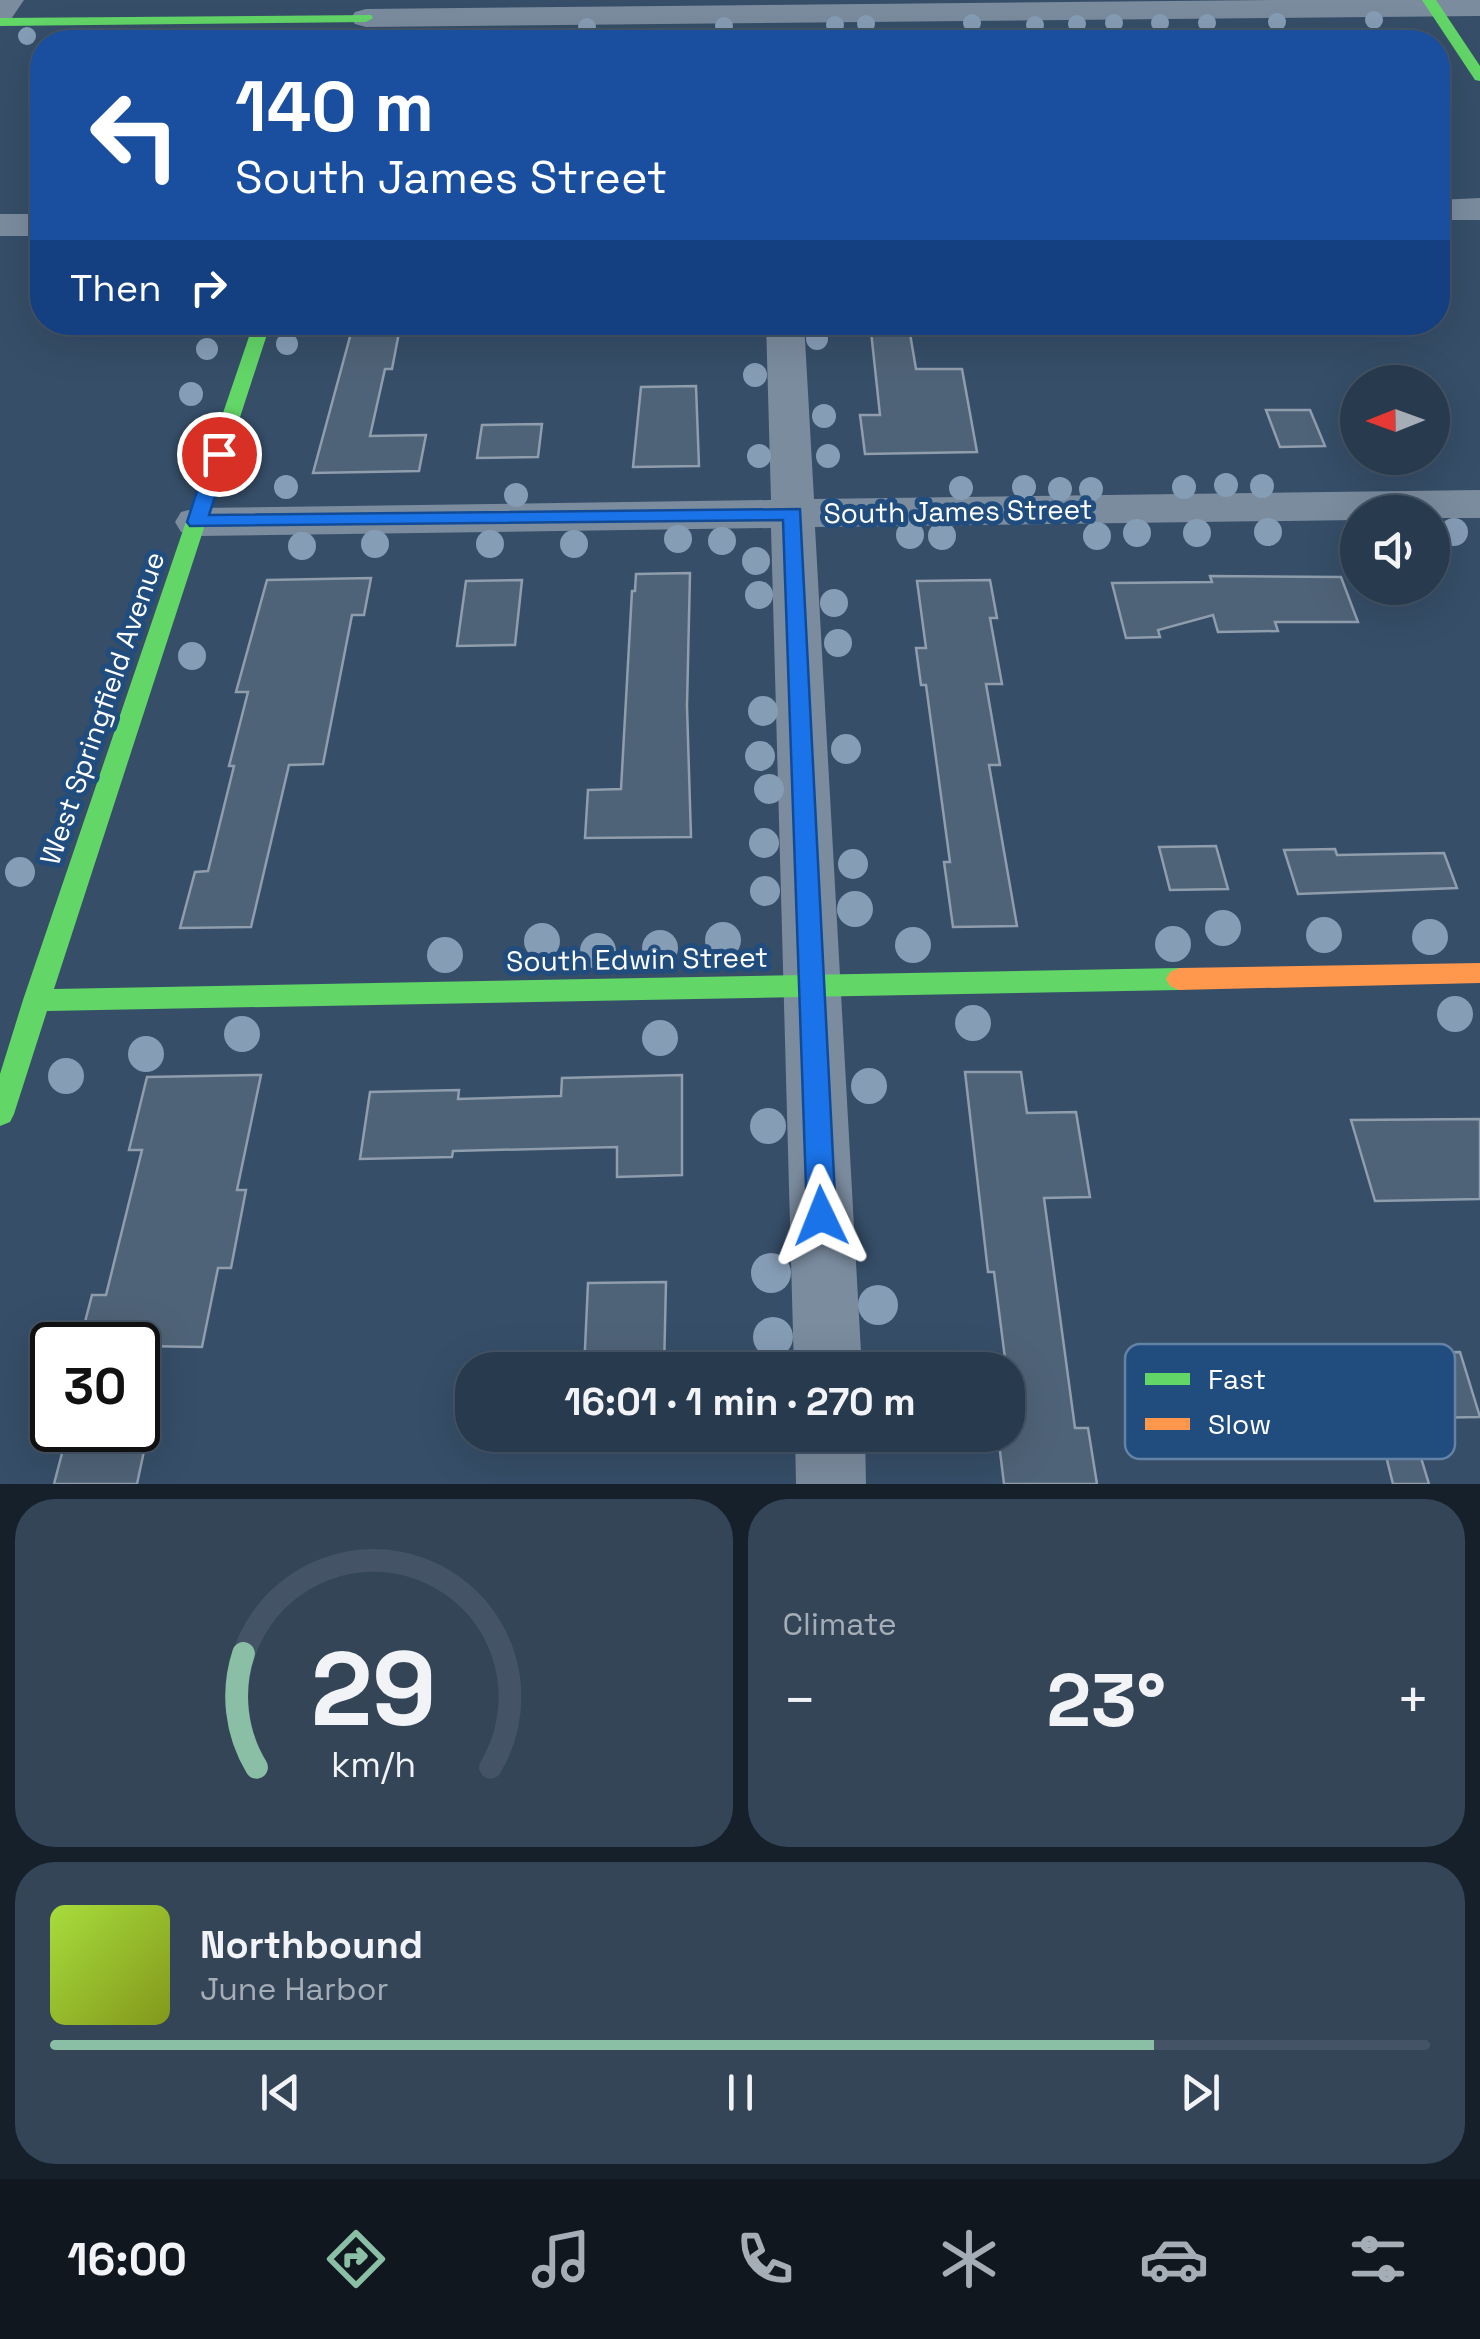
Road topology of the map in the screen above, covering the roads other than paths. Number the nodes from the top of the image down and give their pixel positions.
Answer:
1 (9, 0) edge
2 (1432, 4) edge
3 (1480, 7) edge
4 (0, 13) edge
5 (774, 19) edge
6 (366, 20) edge
7 (0, 22) edge
8 (1449, 30) edge
9 (1450, 32) edge
10 (1480, 78) edge
11 (1450, 210) edge
12 (1480, 210) edge
13 (30, 225) edge
14 (0, 226) edge
15 (259, 335) edge
16 (786, 335) edge
17 (1480, 504) edge
18 (793, 514) junction
19 (197, 522) junction
20 (1480, 974) edge
21 (812, 985) junction
22 (36, 1000) junction
23 (0, 1114) edge
24 (827, 1352) edge
25 (831, 1452) edge
26 (832, 1484) edge

1 - 4 street
2 - 3 street
2 - 5 street
2 - 8 street
5 - 6 street
6 - 7 street
9 - 10 street
11 - 12 street
13 - 14 street
15 - 19 street, West Springfield Avenue
16 - 18 street
17 - 18 street, South James Street
18 - 19 street, South James Street
18 - 21 street
19 - 22 street, West Springfield Avenue
20 - 21 street, South Edwin Street
21 - 22 street, South Edwin Street
21 - 24 street
22 - 23 street, West Springfield Avenue
25 - 26 street

